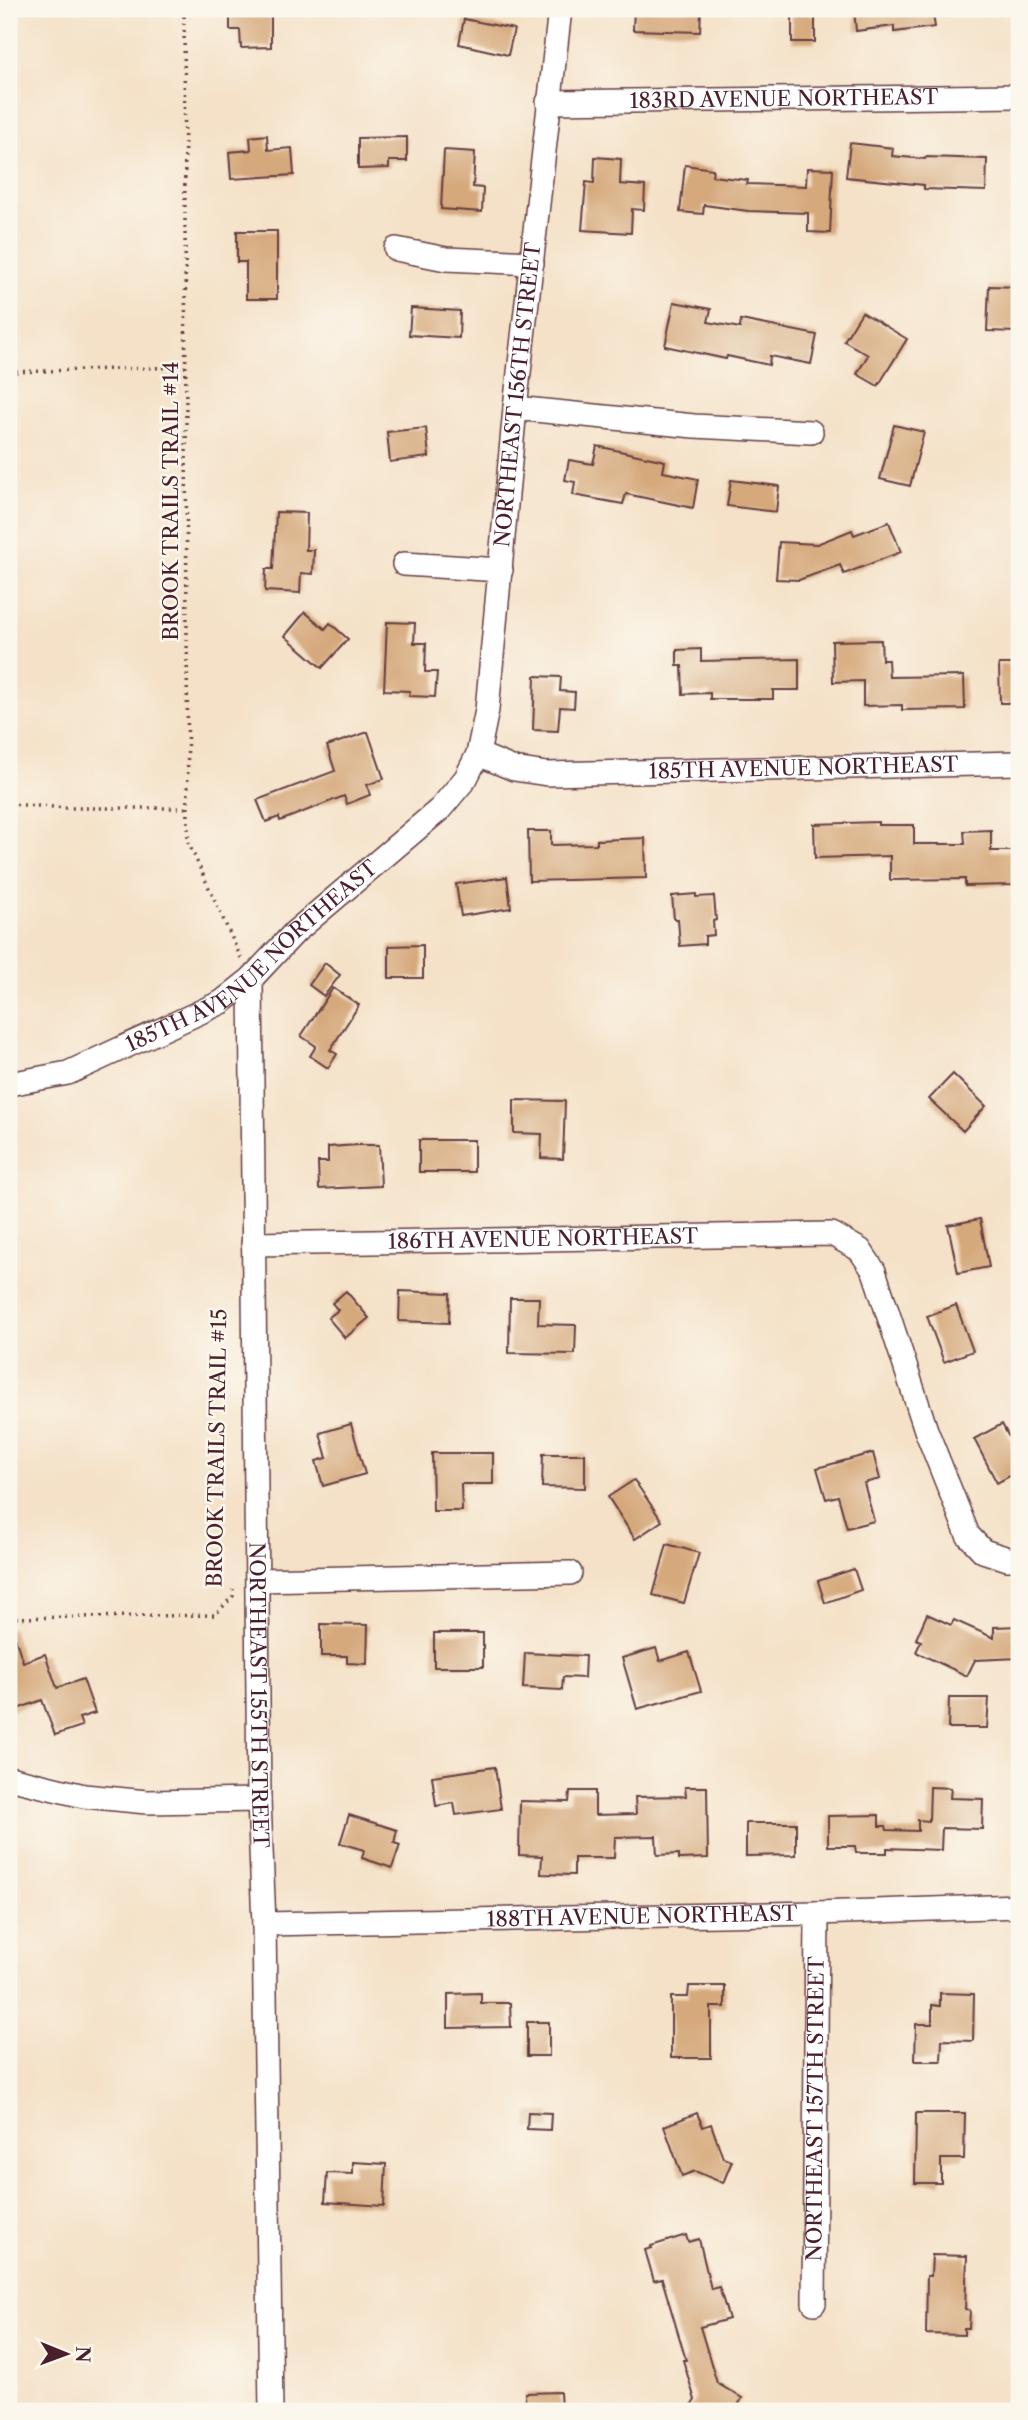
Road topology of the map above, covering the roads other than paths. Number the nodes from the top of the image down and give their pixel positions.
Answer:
1 (560, 9) edge
2 (1019, 96) edge
3 (548, 102) junction
4 (396, 248) dead end
5 (531, 263) junction
6 (515, 408) junction
7 (811, 432) dead end
8 (404, 564) dead end
9 (501, 569) junction
10 (478, 754) junction
11 (1019, 763) edge
12 (466, 778) joint
13 (251, 979) junction
14 (9, 1084) edge
15 (253, 1244) junction
16 (1019, 1559) edge
17 (570, 1573) dead end
18 (258, 1580) junction
19 (9, 1778) edge
20 (259, 1800) junction
21 (1019, 1906) edge
22 (817, 1913) junction
23 (264, 1924) junction
24 (814, 2303) dead end
25 (271, 2411) edge

1 - 3 street, NORTHEAST 156TH STREET
2 - 3 street, 183RD AVENUE NORTHEAST
3 - 5 street, NORTHEAST 156TH STREET
4 - 5 street
5 - 6 street, NORTHEAST 156TH STREET
6 - 7 street
6 - 9 street, NORTHEAST 156TH STREET
8 - 9 street
9 - 10 street, NORTHEAST 156TH STREET
10 - 11 street, 185TH AVENUE NORTHEAST
10 - 12 street, NORTHEAST 156TH STREET
12 - 13 street, 185TH AVENUE NORTHEAST
13 - 14 street, 185TH AVENUE NORTHEAST
13 - 15 street, NORTHEAST 155TH STREET
15 - 16 street, 186TH AVENUE NORTHEAST
15 - 18 street, NORTHEAST 155TH STREET
17 - 18 street
18 - 20 street, NORTHEAST 155TH STREET
19 - 20 street
20 - 23 street, NORTHEAST 155TH STREET
21 - 22 street, 188TH AVENUE NORTHEAST
22 - 23 street, 188TH AVENUE NORTHEAST
22 - 24 street, NORTHEAST 157TH STREET
23 - 25 street, NORTHEAST 155TH STREET

